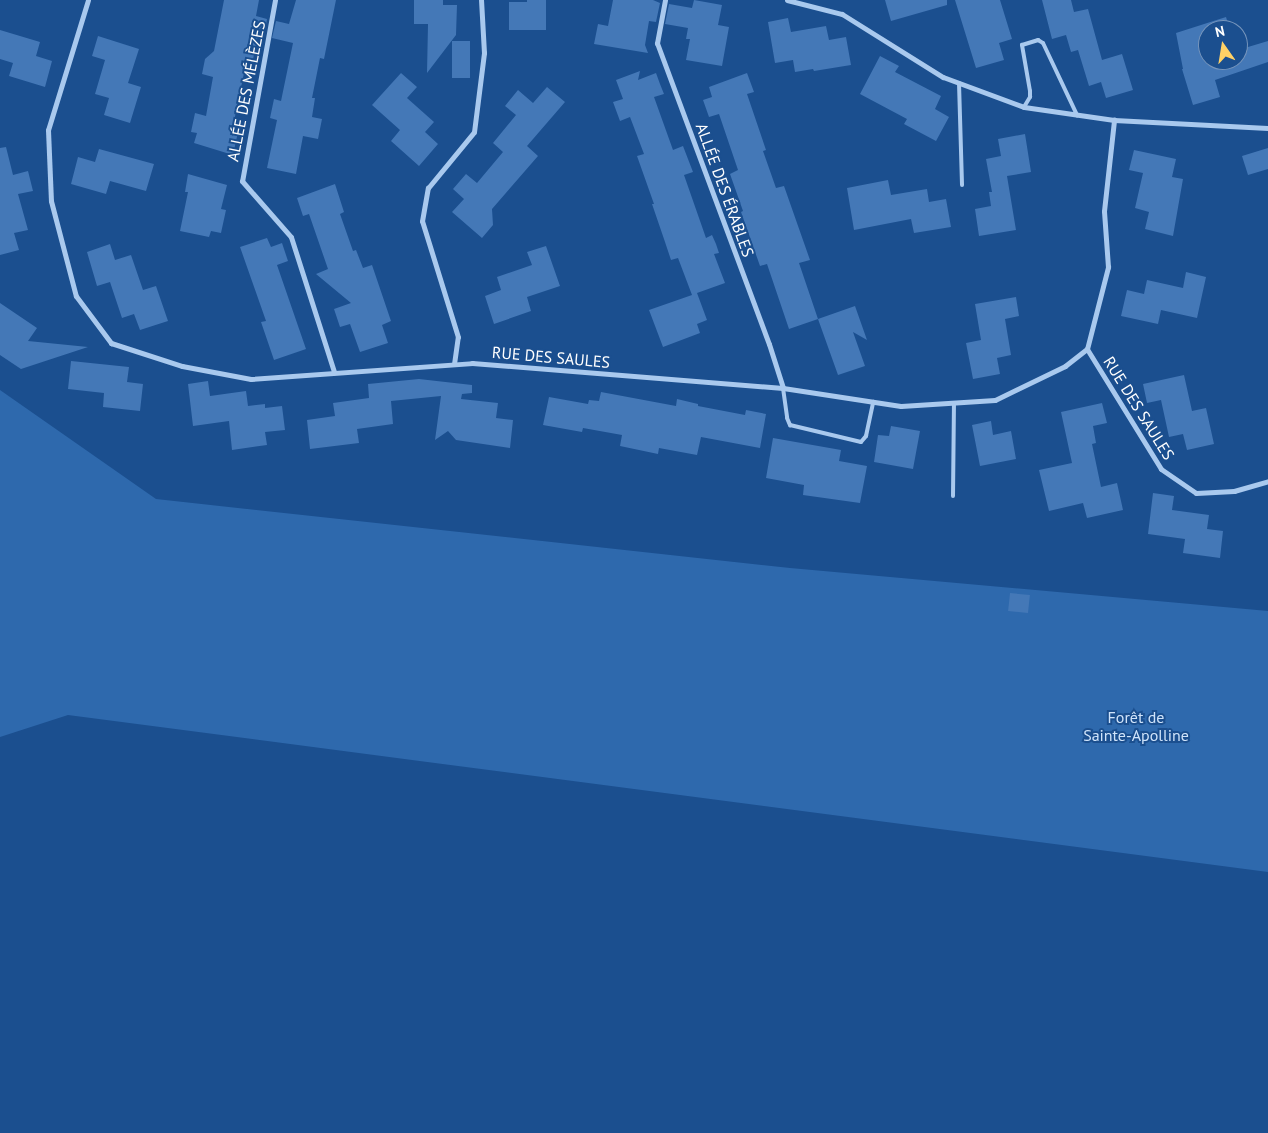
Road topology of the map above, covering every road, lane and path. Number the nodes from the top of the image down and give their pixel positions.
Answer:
1 (88, 0) edge
2 (275, 0) edge
3 (481, 0) edge
4 (665, 0) edge
5 (787, 0) edge
6 (959, 83) junction
7 (1024, 107) junction
8 (1077, 115) junction
9 (1114, 120) junction
10 (1268, 128) edge
11 (962, 185) dead end
12 (1087, 349) junction
13 (454, 364) junction
14 (334, 372) junction
15 (783, 388) junction
16 (873, 402) junction
17 (954, 404) junction
18 (1268, 481) edge
19 (953, 496) dead end

1 - 14 street, RUE DES SAULES
2 - 14 street, ALLÉE DES MÉLÈZES
3 - 13 street
4 - 15 street, ALLÉE DES ÉRABLES
5 - 6 street
6 - 7 street
6 - 11 lane
7 - 8 street
7 - 8 lane
8 - 9 street
9 - 10 street
9 - 12 street
12 - 17 street, RUE DES SAULES
12 - 18 street, RUE DES SAULES
13 - 14 street, RUE DES SAULES
13 - 15 street, RUE DES SAULES
15 - 16 street, RUE DES SAULES
15 - 16 lane
16 - 17 street, RUE DES SAULES
17 - 19 lane

